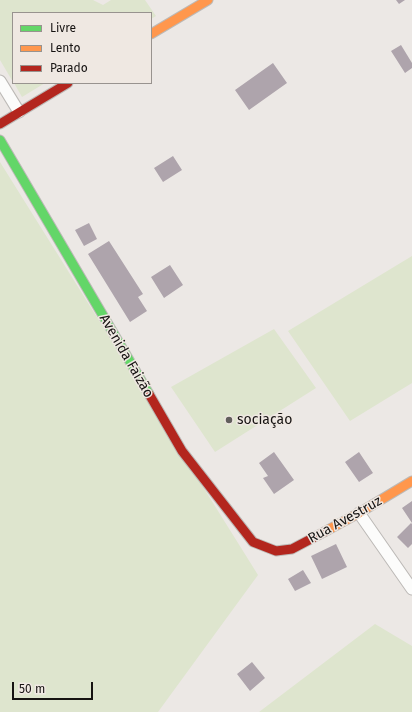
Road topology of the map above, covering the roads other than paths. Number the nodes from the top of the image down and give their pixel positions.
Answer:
1 (207, 0) edge
2 (152, 33) edge
3 (0, 81) edge
4 (66, 84) edge
5 (19, 112) junction
6 (0, 124) edge
7 (0, 140) edge
8 (412, 481) edge
9 (359, 514) junction
10 (276, 551) joint
11 (412, 589) edge

1 - 2 street
3 - 5 street
4 - 5 street
5 - 6 street
7 - 10 street, Avenida Faizão
8 - 9 street, Rua Avestruz
9 - 10 street, Rua Avestruz
9 - 11 street

